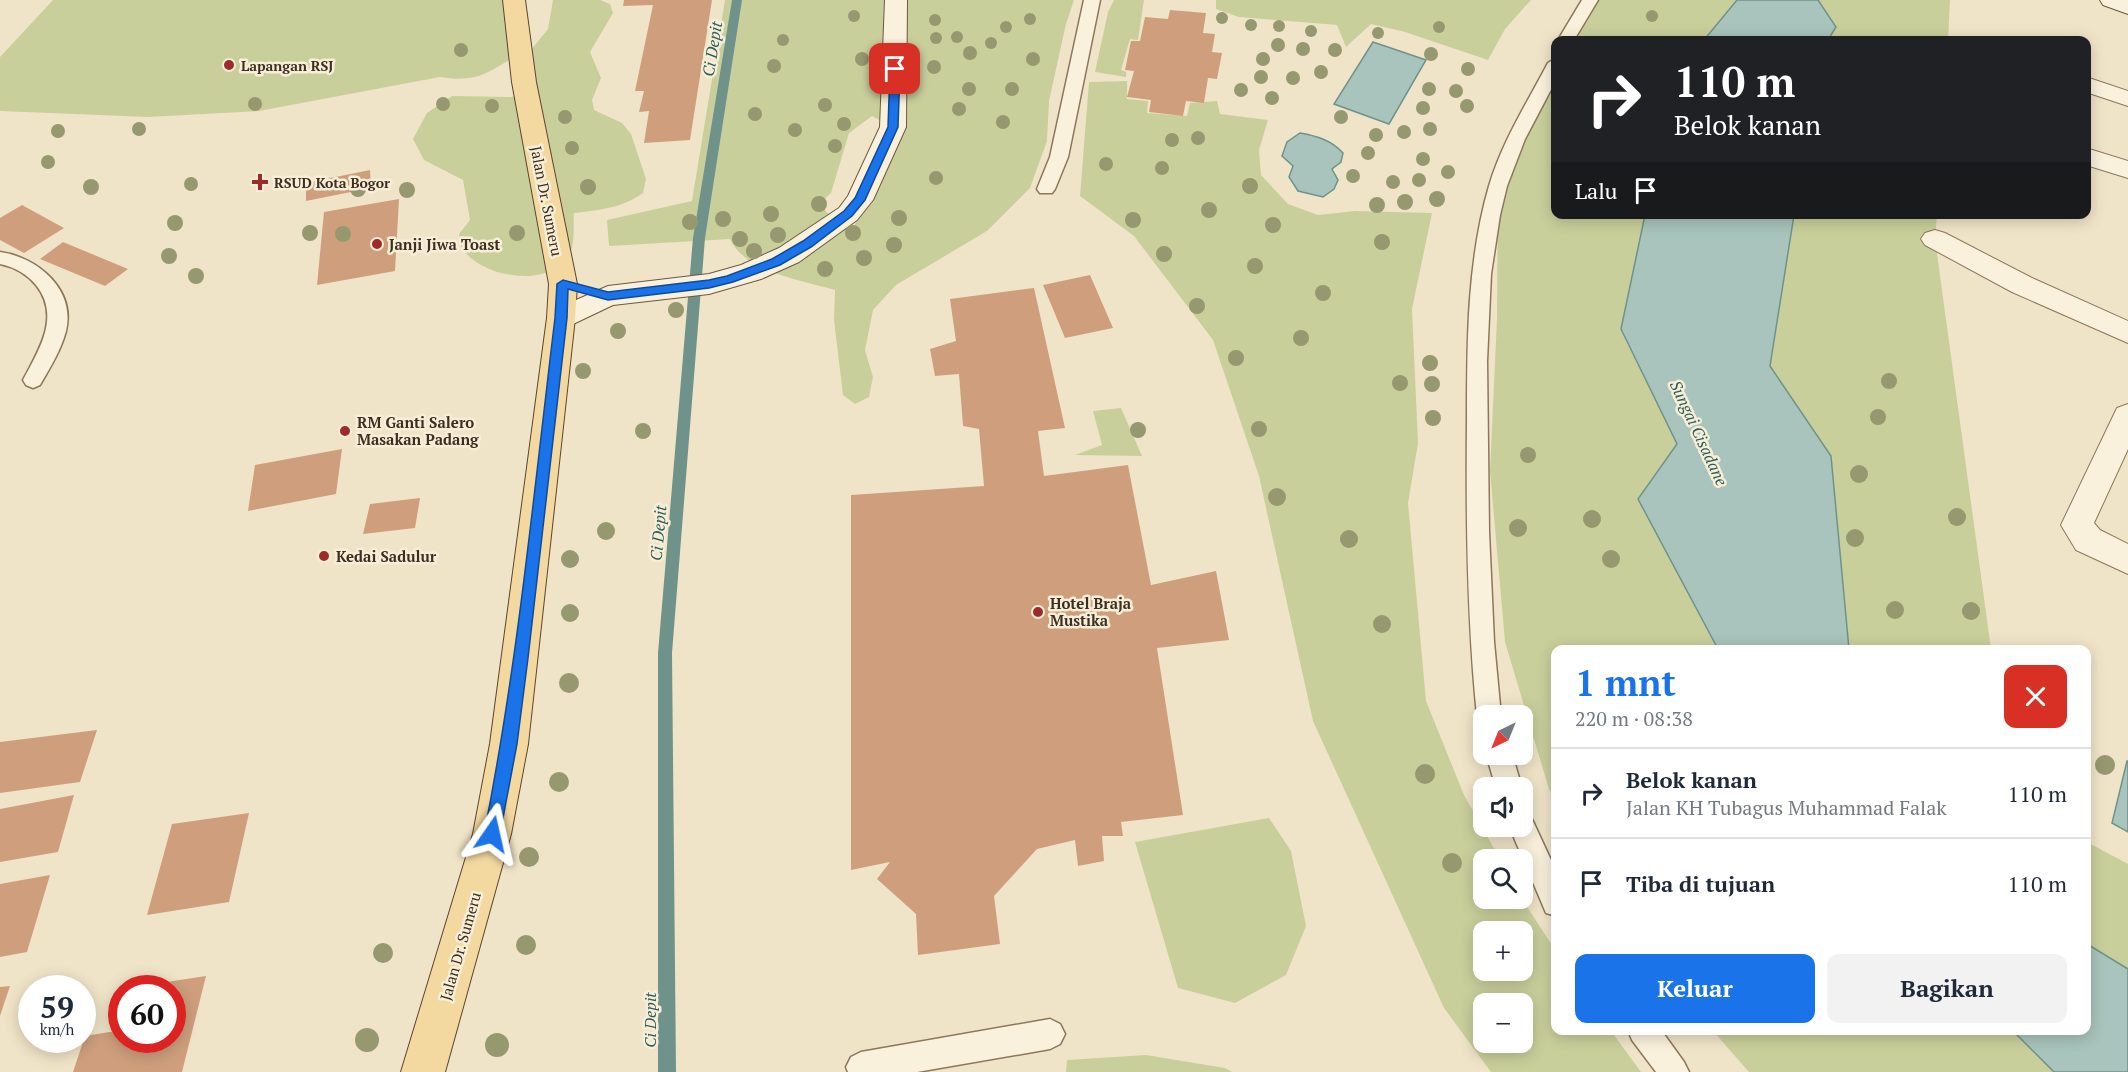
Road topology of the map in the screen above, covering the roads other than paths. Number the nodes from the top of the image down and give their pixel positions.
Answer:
1 (514, 0) edge
2 (896, 0) edge
3 (1092, 0) edge
4 (1590, 0) edge
5 (2111, 0) edge
6 (2128, 7) edge
7 (1568, 36) edge
8 (1551, 73) edge
9 (2091, 86) edge
10 (2128, 99) edge
11 (2091, 158) edge
12 (2128, 170) edge
13 (1046, 189) dead end
14 (1935, 239) dead end
15 (0, 258) edge
16 (563, 284) junction
17 (608, 296) junction
18 (561, 318) junction
19 (2128, 333) edge
20 (33, 380) dead end
21 (2128, 416) edge
22 (2128, 560) edge
23 (1488, 705) edge
24 (1527, 837) edge
25 (1551, 892) edge
26 (1050, 1034) dead end
27 (1646, 1035) edge
28 (861, 1067) dead end
29 (423, 1072) edge
30 (1674, 1072) edge

1 - 16 main road, Jalan Dr. Sumeru
2 - 17 main road
3 - 13 lane
4 - 7 lane
5 - 6 main road
8 - 23 lane
9 - 10 main road
11 - 12 main road
14 - 19 main road
15 - 20 lane
16 - 17 main road
16 - 18 main road, Jalan Dr. Sumeru
17 - 18 main road
18 - 29 main road, Jalan Dr. Sumeru
21 - 22 main road
24 - 25 lane
26 - 28 lane
27 - 30 lane

